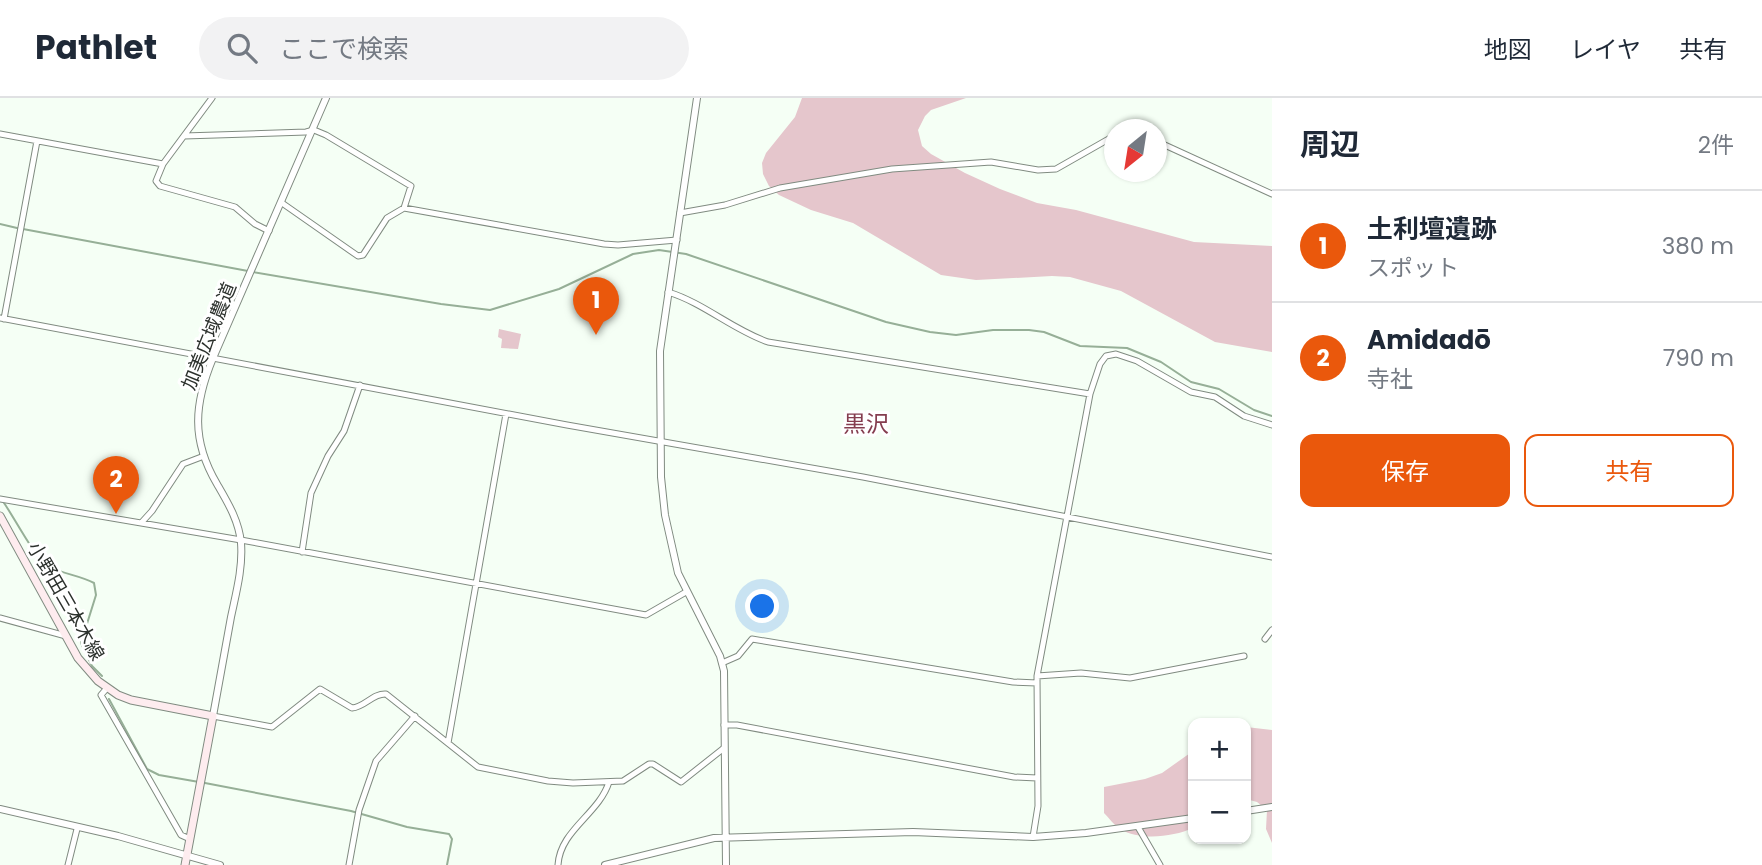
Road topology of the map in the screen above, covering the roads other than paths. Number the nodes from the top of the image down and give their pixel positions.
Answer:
1 (212, 98) edge
2 (326, 98) edge
3 (697, 98) edge
4 (314, 130) junction
5 (0, 134) edge
6 (184, 136) junction
7 (37, 141) junction
8 (1104, 142) edge
9 (1167, 146) edge
10 (163, 164) junction
11 (1272, 194) edge
12 (282, 203) junction
13 (404, 208) junction
14 (680, 213) junction
15 (270, 231) junction
16 (677, 243) junction
17 (668, 292) junction
18 (2, 318) edge
19 (213, 358) junction
20 (360, 385) junction
21 (1090, 394) junction
22 (506, 414) junction
23 (1272, 425) edge
24 (660, 441) junction
25 (204, 456) junction
26 (0, 499) edge
27 (0, 516) edge
28 (1067, 518) junction
29 (142, 522) junction
30 (240, 540) junction
31 (302, 552) junction
32 (1272, 557) edge
33 (476, 585) junction
34 (686, 592) junction
35 (0, 618) edge
36 (1272, 630) edge
37 (66, 636) junction
38 (1265, 639) dead end
39 (1244, 656) dead end
40 (722, 663) junction
41 (1037, 679) junction
42 (107, 688) junction
43 (213, 716) junction
44 (415, 716) junction
45 (724, 725) junction
46 (448, 743) junction
47 (724, 748) junction
48 (1037, 778) junction
49 (609, 782) junction
50 (1272, 807) edge
51 (0, 809) edge
52 (1251, 810) edge
53 (1188, 819) edge
54 (1138, 827) junction
55 (77, 829) junction
56 (1033, 836) junction
57 (190, 839) junction
58 (726, 839) junction
59 (187, 856) junction
60 (68, 865) edge
61 (186, 865) edge
62 (220, 865) edge
63 (349, 865) edge
64 (558, 865) edge
65 (605, 865) edge
66 (726, 865) edge
67 (1160, 865) edge

1 - 6 street
2 - 4 street, 加美広域農道
3 - 14 street
4 - 6 street
4 - 12 street, 加美広域農道
4 - 13 street
5 - 7 street
6 - 10 street
7 - 10 street
7 - 18 street
8 - 14 street
9 - 11 street
10 - 15 street
12 - 13 street
12 - 15 street, 加美広域農道
13 - 16 street
14 - 16 street
15 - 19 street, 加美広域農道
16 - 17 street
17 - 21 street
17 - 24 street
18 - 19 street
19 - 20 street
19 - 25 street, 加美広域農道
20 - 22 street
20 - 31 street
21 - 23 street
21 - 28 street
22 - 24 street
22 - 33 street
24 - 28 street
24 - 34 street
25 - 29 street
25 - 30 street, 加美広域農道
26 - 29 street
27 - 37 main road, 小野田三本木線
28 - 32 street
28 - 41 street
29 - 30 street
30 - 31 street
30 - 43 street, 加美広域農道
31 - 33 street
33 - 34 street
33 - 46 street
34 - 40 street
35 - 37 street
36 - 38 street
37 - 42 main road, 小野田三本木線
39 - 41 street
40 - 41 street
40 - 45 street
41 - 48 street
42 - 43 main road, 小野田三本木線
42 - 57 street
43 - 44 street
43 - 57 main road
44 - 46 street
44 - 63 street
45 - 47 street
45 - 48 street
46 - 49 street
47 - 49 street
47 - 58 street
48 - 56 street
49 - 64 street
50 - 52 street
51 - 55 street
53 - 54 street
54 - 56 street
54 - 67 street
55 - 59 street
55 - 60 street
56 - 58 street
57 - 59 main road
58 - 65 street
58 - 66 street
59 - 61 main road
59 - 62 street

